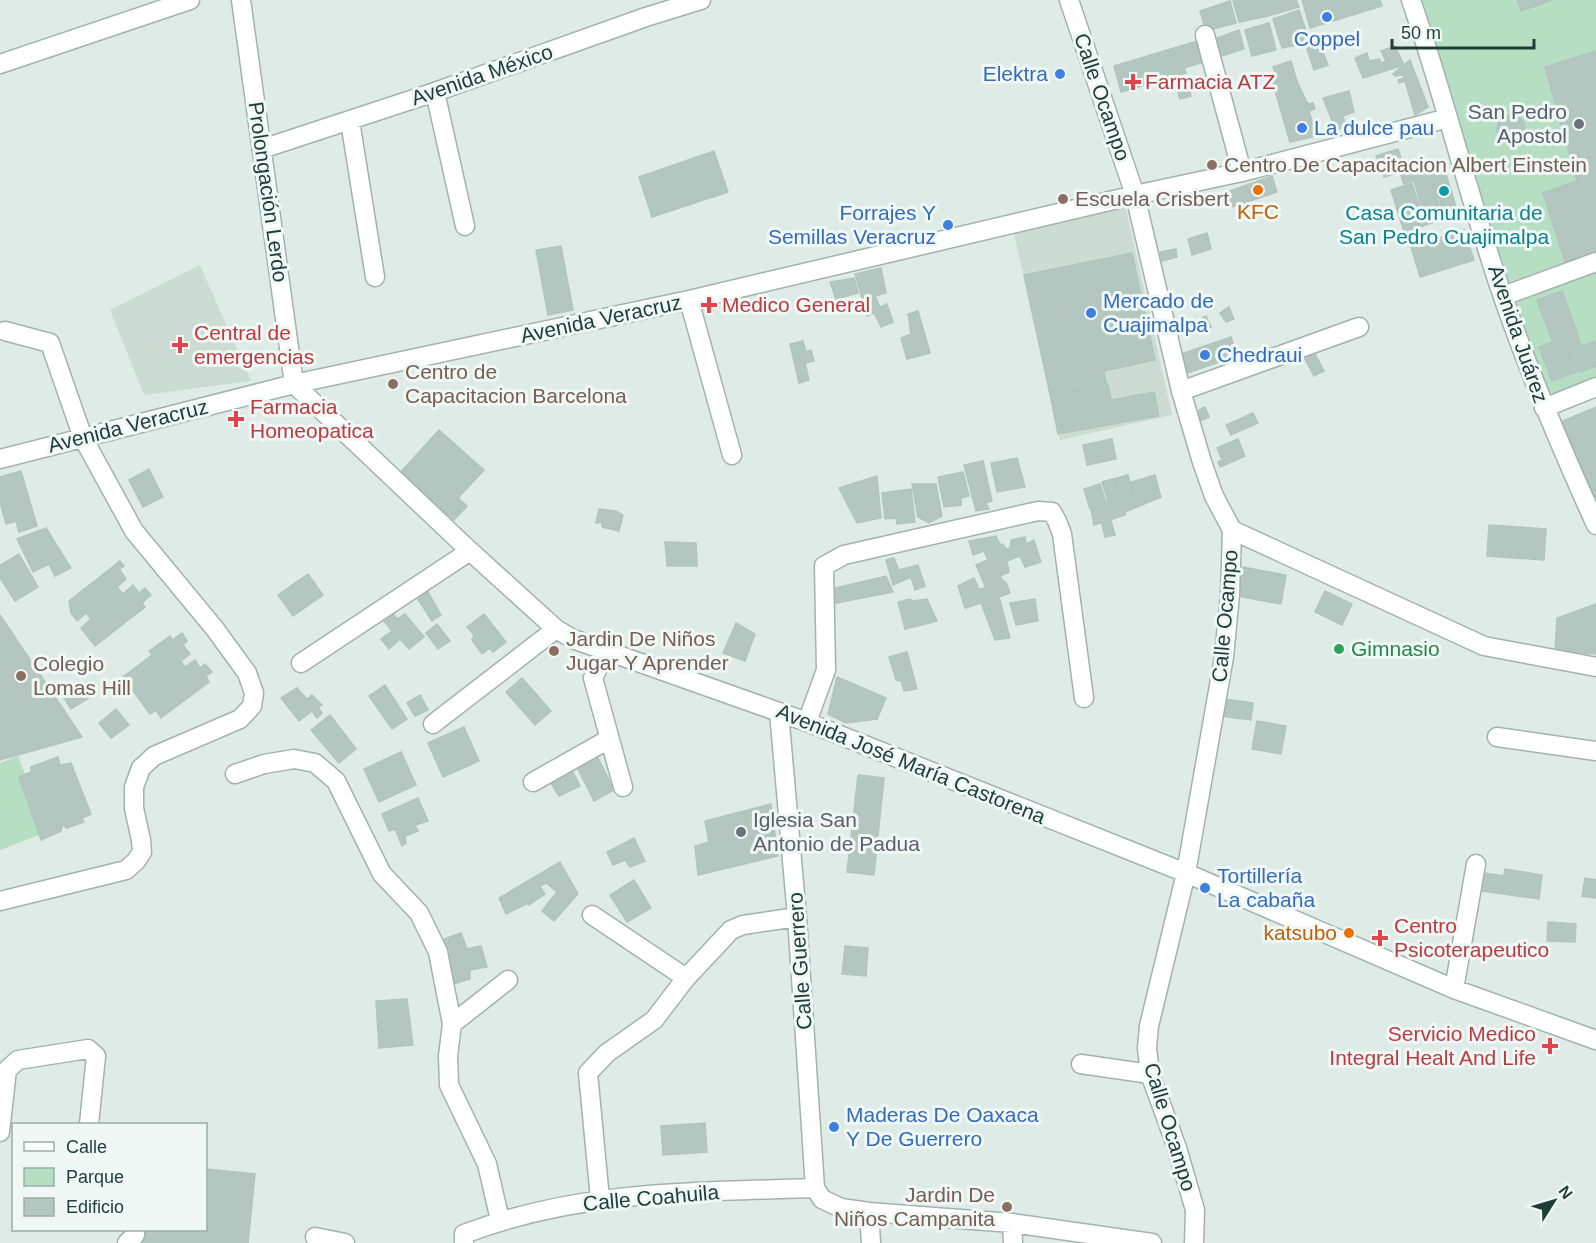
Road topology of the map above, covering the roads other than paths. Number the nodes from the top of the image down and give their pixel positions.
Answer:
1 (190, 0) edge
2 (241, 0) edge
3 (701, 0) edge
4 (1069, 0) edge
5 (1411, 0) edge
6 (1205, 35) dead end
7 (0, 64) edge
8 (435, 92) junction
9 (1448, 118) junction
10 (350, 121) junction
11 (262, 149) junction
12 (1242, 172) junction
13 (1135, 195) junction
14 (465, 226) dead end
15 (1596, 262) edge
16 (375, 277) dead end
17 (1503, 296) junction
18 (689, 300) junction
19 (1359, 327) dead end
20 (5, 331) dead end
21 (294, 384) junction
22 (1596, 387) edge
23 (1181, 391) junction
24 (1544, 408) junction
25 (83, 438) junction
26 (732, 455) dead end
27 (0, 459) edge
28 (1596, 525) edge
29 (1232, 530) junction
30 (470, 551) junction
31 (556, 629) junction
32 (601, 649) junction
33 (301, 663) dead end
34 (1596, 667) edge
35 (1084, 698) dead end
36 (779, 712) junction
37 (807, 722) junction
38 (433, 724) dead end
39 (1497, 736) dead end
40 (609, 739) junction
41 (1596, 751) edge
42 (235, 774) dead end
43 (533, 782) dead end
44 (622, 787) dead end
45 (1476, 864) dead end
46 (1186, 873) junction
47 (0, 901) edge
48 (592, 915) dead end
49 (797, 917) junction
50 (686, 978) junction
51 (508, 980) dead end
52 (1454, 989) junction
53 (452, 1023) junction
54 (1596, 1040) edge
55 (1081, 1064) dead end
56 (1150, 1074) junction
57 (89, 1123) edge
58 (0, 1132) edge
59 (815, 1188) junction
60 (600, 1199) junction
61 (869, 1212) junction
62 (500, 1220) junction
63 (1012, 1222) junction
64 (135, 1231) edge
65 (315, 1237) dead end
66 (127, 1243) edge
67 (345, 1243) edge
68 (464, 1243) edge
69 (871, 1243) edge
70 (1013, 1243) edge
71 (1152, 1243) edge
72 (1194, 1243) edge

1 - 7 street
2 - 11 street, Prolongación Lerdo
3 - 8 street, Avenida México
4 - 13 street, Calle Ocampo
5 - 9 street, Avenida Juárez
6 - 12 street
8 - 10 street, Avenida México
8 - 14 street
9 - 12 street, Avenida Veracruz
9 - 17 street, Avenida Juárez
10 - 11 street, Avenida México
10 - 16 street
11 - 21 street, Prolongación Lerdo
12 - 13 street, Avenida Veracruz
13 - 18 street, Avenida Veracruz
13 - 23 street, Calle Ocampo
15 - 17 street
17 - 24 street, Avenida Juárez
18 - 21 street, Avenida Veracruz
18 - 26 street
19 - 23 street
20 - 25 street
21 - 25 street, Avenida Veracruz
21 - 30 street, Avenida José María Castorena
22 - 24 street
23 - 29 street, Calle Ocampo
24 - 28 street, Avenida Juárez
25 - 27 street, Avenida Veracruz
25 - 47 street
29 - 34 street
29 - 46 street, Calle Ocampo
30 - 31 street, Avenida José María Castorena
30 - 33 street
31 - 32 street, Avenida José María Castorena
31 - 38 street
32 - 36 street, Avenida José María Castorena
32 - 40 street
35 - 37 street
36 - 37 street, Avenida José María Castorena
36 - 49 street, Calle Guerrero
37 - 46 street, Avenida José María Castorena
39 - 41 street
40 - 43 street
40 - 44 street
42 - 53 street
45 - 52 street
46 - 52 street, Avenida José María Castorena
46 - 56 street, Calle Ocampo
48 - 50 street
49 - 50 street
49 - 59 street, Calle Guerrero
50 - 60 street
51 - 53 street
52 - 54 street, Avenida José María Castorena
53 - 62 street
55 - 56 street
56 - 72 street, Calle Ocampo
57 - 58 street
59 - 60 street, Calle Coahuila
59 - 61 street
60 - 62 street, Calle Coahuila
61 - 63 street
61 - 69 street
62 - 68 street, Calle Coahuila
63 - 70 street
63 - 71 street
64 - 66 street
65 - 67 street

